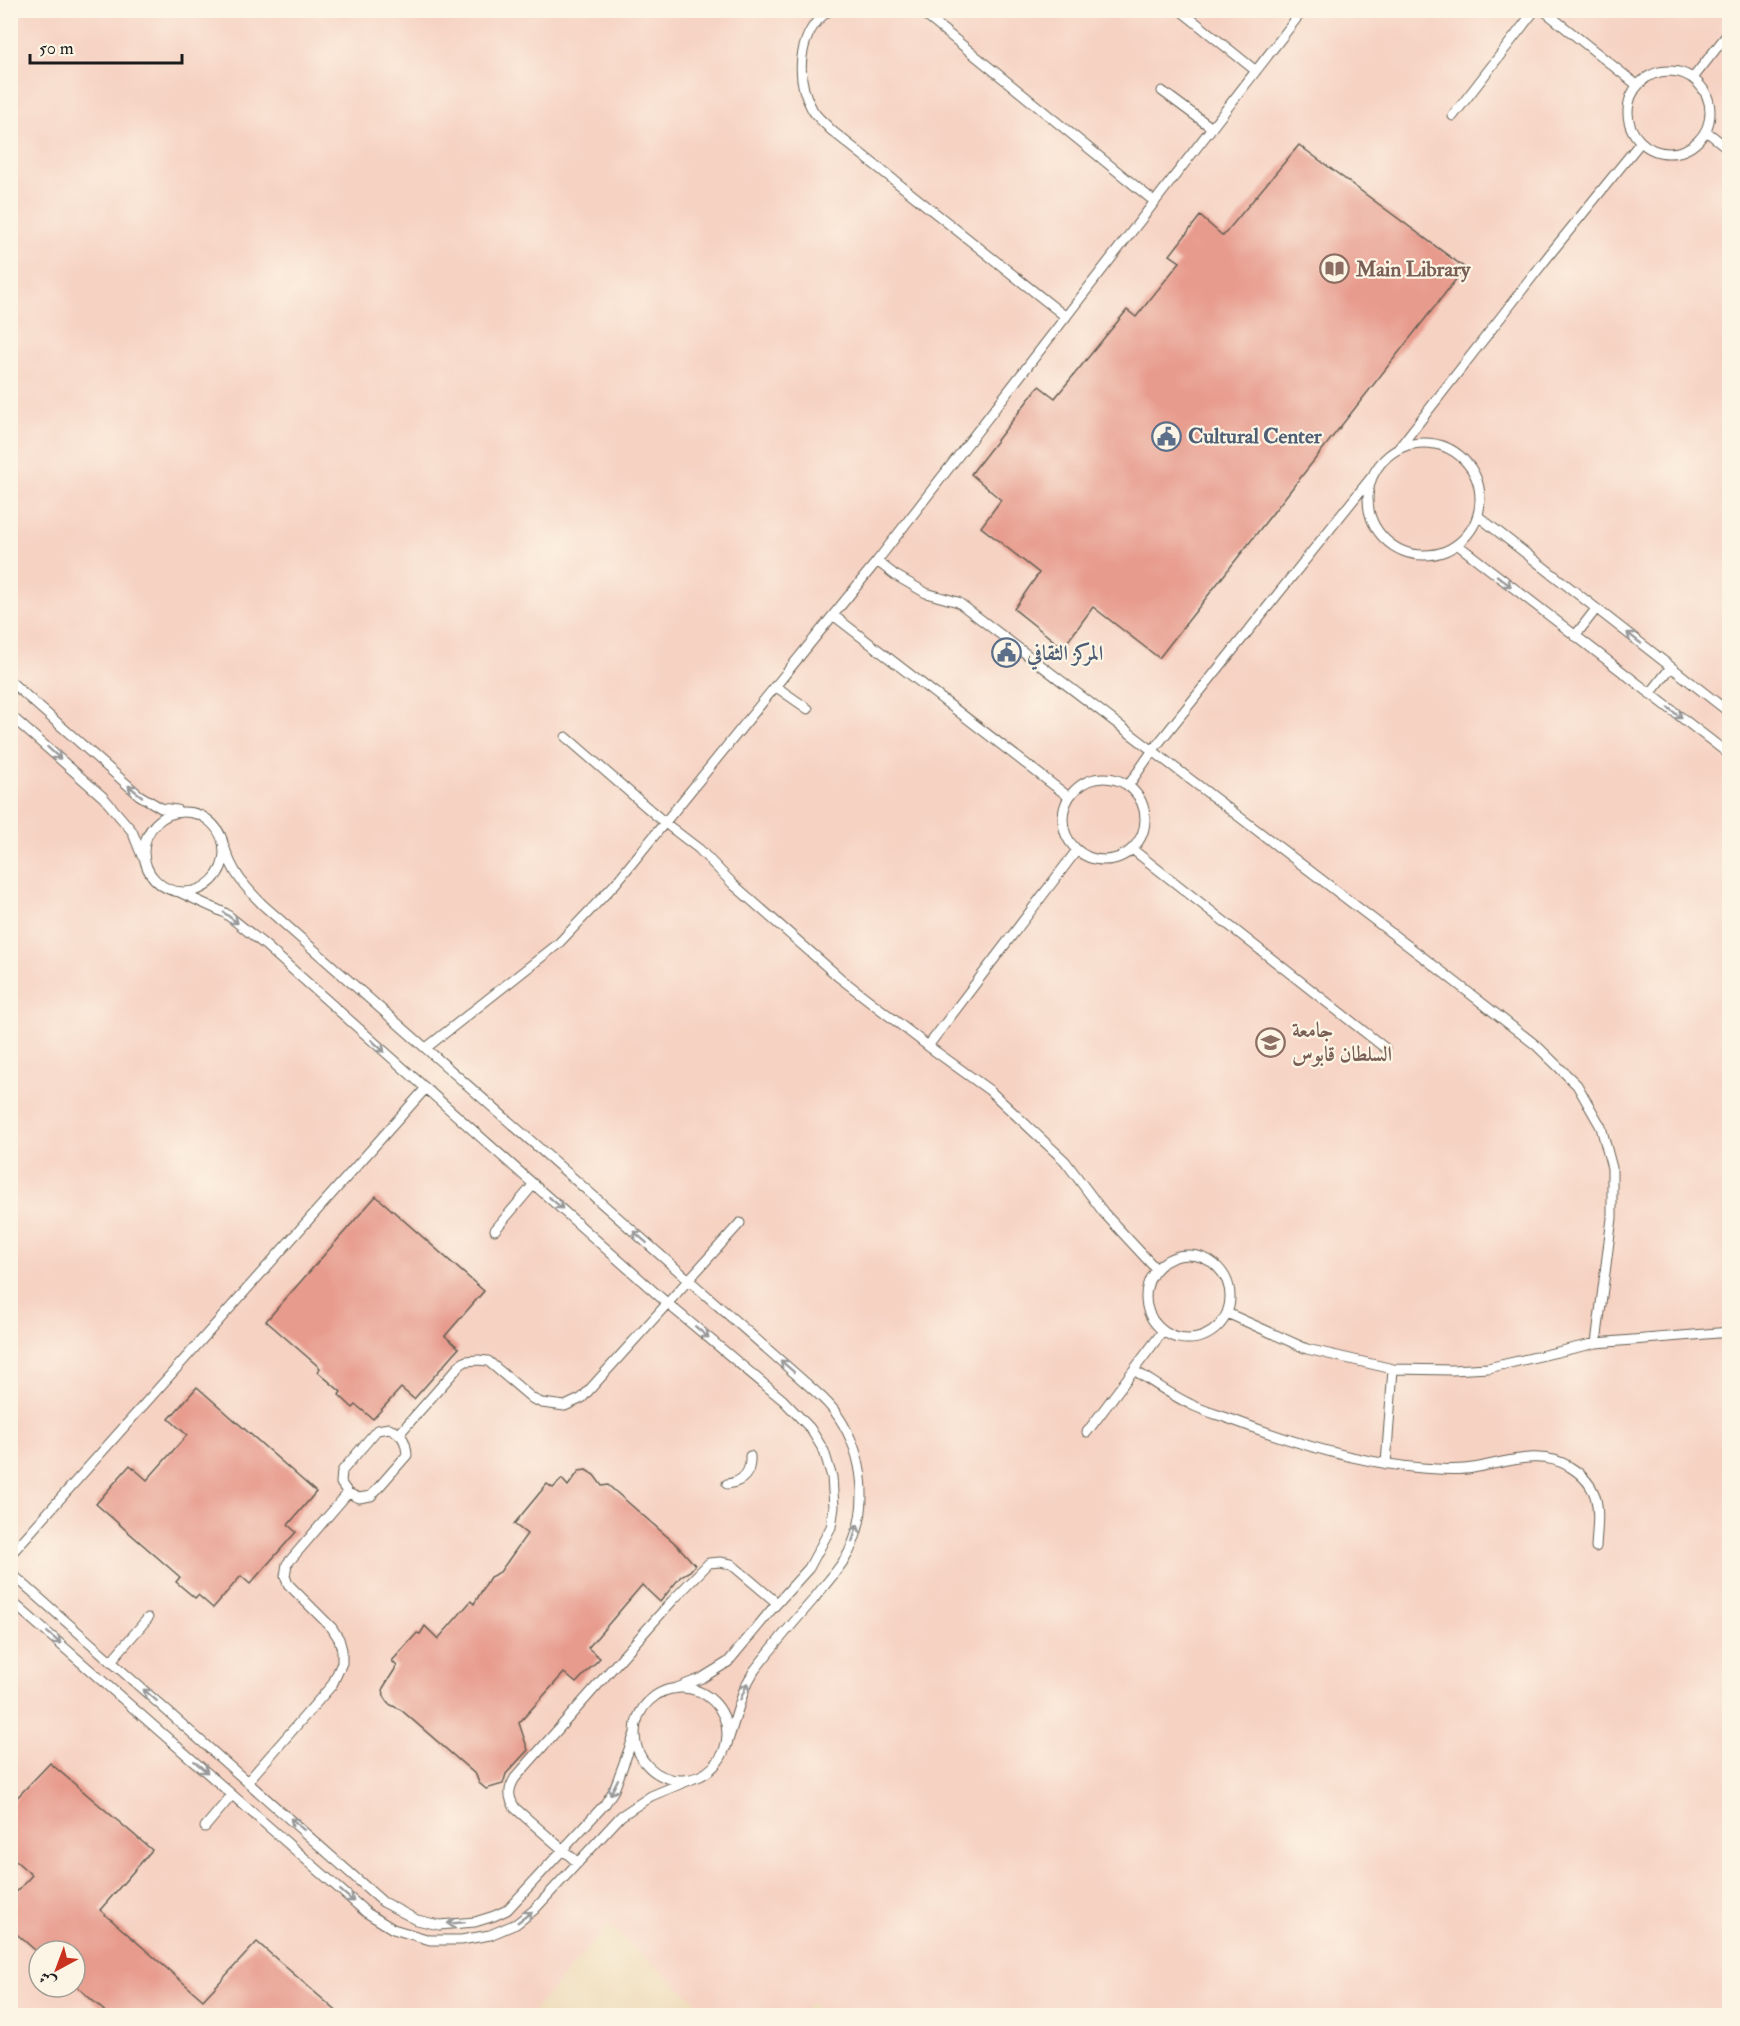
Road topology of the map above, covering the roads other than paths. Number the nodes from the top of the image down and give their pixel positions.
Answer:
1 (830, 10) edge
2 (1180, 10) edge
3 (1303, 10) edge
4 (1535, 10) edge
5 (1543, 10) edge
6 (921, 11) edge
7 (1730, 31) edge
8 (1256, 71) junction
9 (1692, 78) junction
10 (1637, 85) junction
11 (1162, 91) dead end
12 (1453, 116) dead end
13 (1212, 128) junction
14 (1706, 131) junction
15 (1640, 143) junction
16 (1730, 150) edge
17 (1155, 202) junction
18 (1066, 317) junction
19 (1399, 448) junction
20 (1374, 474) junction
21 (1478, 516) junction
22 (1458, 545) junction
23 (877, 561) junction
24 (1596, 609) junction
25 (833, 615) junction
26 (1575, 636) junction
27 (1671, 668) junction
28 (10, 681) edge
29 (775, 686) junction
30 (1650, 694) junction
31 (808, 709) dead end
32 (1730, 713) edge
33 (10, 715) edge
34 (566, 737) dead end
35 (1153, 750) junction
36 (1730, 755) edge
37 (1128, 786) junction
38 (1069, 797) junction
39 (188, 812) junction
40 (665, 823) junction
41 (224, 846) junction
42 (1132, 849) junction
43 (1077, 850) junction
44 (145, 862) junction
45 (179, 892) junction
46 (928, 1046) junction
47 (426, 1048) junction
48 (1384, 1048) dead end
49 (426, 1088) junction
50 (534, 1184) junction
51 (740, 1223) dead end
52 (495, 1230) dead end
53 (1156, 1269) junction
54 (689, 1280) junction
55 (668, 1304) junction
56 (1227, 1313) junction
57 (1164, 1331) junction
58 (1730, 1332) edge
59 (1596, 1343) junction
60 (1393, 1369) junction
61 (1135, 1371) junction
62 (1087, 1432) dead end
63 (400, 1433) junction
64 (750, 1456) dead end
65 (1386, 1464) junction
66 (727, 1484) dead end
67 (348, 1494) junction
68 (1596, 1547) dead end
69 (10, 1555) edge
70 (10, 1572) edge
71 (10, 1600) edge
72 (777, 1603) junction
73 (148, 1618) dead end
74 (111, 1661) junction
75 (674, 1689) junction
76 (635, 1733) junction
77 (726, 1747) junction
78 (697, 1777) junction
79 (248, 1781) junction
80 (232, 1795) junction
81 (205, 1827) dead end
82 (563, 1849) junction
83 (578, 1863) junction

1 - 18 lane
2 - 8 lane
3 - 8 lane
4 - 12 lane
5 - 10 lane
6 - 17 lane
7 - 9 lane
8 - 13 lane
9 - 10 lane
9 - 14 lane
10 - 15 lane
11 - 13 lane
13 - 17 lane
14 - 15 lane
14 - 16 lane
15 - 19 lane
17 - 18 lane
18 - 23 lane
19 - 20 lane
19 - 21 lane
20 - 22 lane
20 - 35 lane
21 - 22 lane
21 - 24 lane
22 -> 26 lane
23 - 25 lane
23 - 35 lane
24 - 26 lane
27 -> 24 lane
25 - 29 lane
25 - 38 lane
26 - 30 lane
27 - 30 lane
27 - 32 lane
39 -> 28 lane
29 - 31 lane
29 - 40 lane
30 -> 36 lane
33 -> 44 lane
34 - 40 lane
35 - 37 lane
35 - 59 lane
37 - 38 lane
37 - 42 lane
38 - 43 lane
39 - 41 lane
39 - 44 lane
40 - 46 lane
40 - 47 lane
41 - 45 lane
41 - 47 lane
42 - 43 lane
42 - 48 lane
43 - 46 lane
44 - 45 lane
45 -> 49 lane
46 - 53 lane
54 -> 47 lane
49 - 50 lane
49 - 69 lane
50 - 52 lane
50 -> 55 lane
51 - 54 lane
53 - 56 lane
53 - 57 lane
54 - 55 lane
77 -> 54 lane
55 - 63 lane
55 -> 72 lane
56 - 57 lane
56 - 60 lane
57 - 61 lane
58 - 59 lane
59 - 60 lane
60 - 65 lane
61 - 62 lane
61 - 65 lane
63 - 67 lane
63 - 67 lane
64 - 66 lane
65 - 68 lane
67 - 79 lane
70 - 74 lane
71 -> 80 lane
72 - 75 lane
72 - 82 lane
73 - 74 lane
79 -> 74 lane
75 - 76 lane
75 - 77 lane
76 - 78 lane
76 -> 82 lane
77 - 78 lane
78 - 83 lane
82 -> 79 lane
80 - 81 lane
80 -> 83 lane
82 - 83 lane

